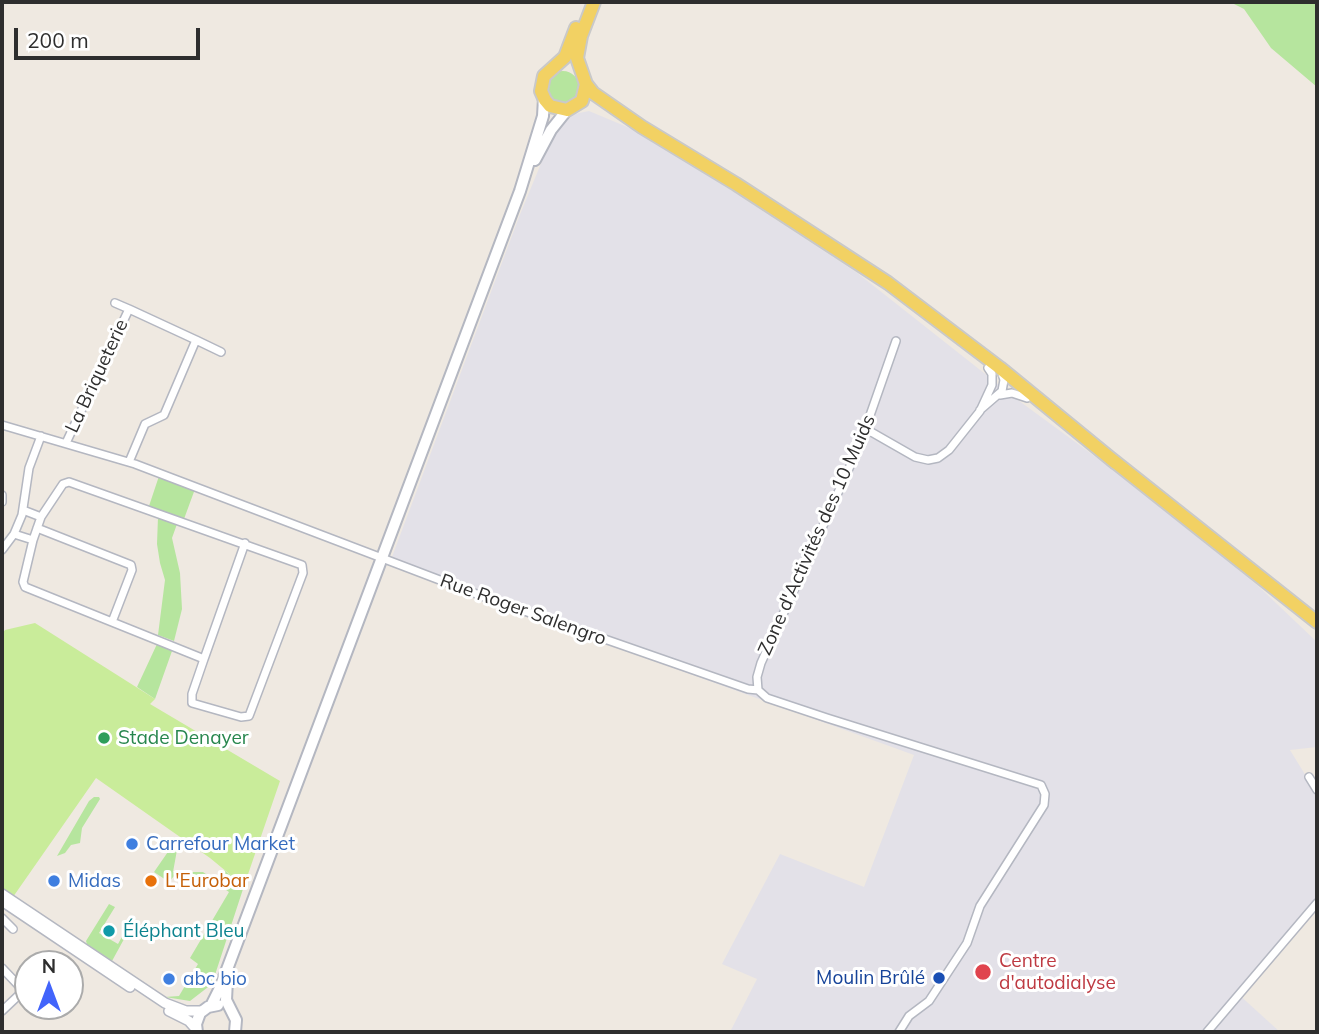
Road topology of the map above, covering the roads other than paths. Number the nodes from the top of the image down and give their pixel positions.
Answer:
1 (585, 2) edge
2 (594, 2) edge
3 (556, 66) junction
4 (583, 78) junction
5 (544, 99) junction
6 (573, 107) junction
7 (642, 127) junction
8 (520, 191) junction
9 (115, 303) dead end
10 (129, 309) junction
11 (197, 340) junction
12 (896, 341) dead end
13 (222, 352) dead end
14 (1002, 374) junction
15 (991, 390) junction
16 (999, 395) junction
17 (1027, 398) junction
18 (980, 411) junction
19 (2, 425) edge
20 (866, 429) junction
21 (41, 436) junction
22 (66, 443) junction
23 (129, 462) junction
24 (1116, 463) junction
25 (23, 510) junction
26 (41, 517) junction
27 (37, 527) junction
28 (14, 534) junction
29 (33, 540) junction
30 (245, 543) junction
31 (2, 550) edge
32 (381, 556) junction
33 (112, 622) junction
34 (1317, 622) edge
35 (204, 659) junction
36 (758, 690) junction
37 (1309, 777) dead end
38 (1317, 790) edge
39 (2, 894) edge
40 (2, 901) edge
41 (1317, 903) edge
42 (2, 918) edge
43 (13, 929) dead end
44 (228, 967) junction
45 (2, 968) edge
46 (207, 1008) junction
47 (2, 1011) edge
48 (230, 1011) junction
49 (197, 1031) edge
50 (236, 1031) edge
51 (898, 1032) edge
52 (1207, 1032) edge

1 - 3 main road
2 - 4 main road
3 - 4 main road
3 - 5 main road
4 - 6 main road
4 - 7 main road
5 - 6 main road
5 - 8 main road
6 - 7 main road
6 - 8 main road
7 - 14 main road
8 - 32 main road
9 - 10 street, La Briqueterie
10 - 11 street, La Briqueterie
10 - 22 street, La Briqueterie
11 - 13 street, La Briqueterie
11 - 23 street
12 - 20 street, Zone d'Activités des 10 Muids
14 - 15 street
14 - 15 street
14 - 16 street
14 - 17 main road
14 - 24 main road
15 - 18 street
16 - 17 street
16 - 18 street
17 - 24 main road
18 - 20 street
19 - 21 street, Rue Roger Salengro
20 - 36 street, Zone d'Activités des 10 Muids
21 - 22 street, Rue Roger Salengro
21 - 25 street
22 - 23 street, Rue Roger Salengro
23 - 32 street, Rue Roger Salengro
24 - 34 main road
25 - 26 street
25 - 28 street
26 - 27 street
26 - 30 street
27 - 29 street
27 - 33 street
28 - 29 street
28 - 31 street
29 - 33 street
30 - 35 street
30 - 35 street
32 - 36 street, Rue Roger Salengro
32 - 44 main road
33 - 35 street
36 - 51 street, Rue Roger Salengro
37 - 38 street
39 - 46 street
40 - 49 street
41 - 52 street
42 - 43 street
44 - 46 main road
44 - 48 main road
45 - 47 street
46 - 48 main road
46 - 49 main road
48 - 50 main road

